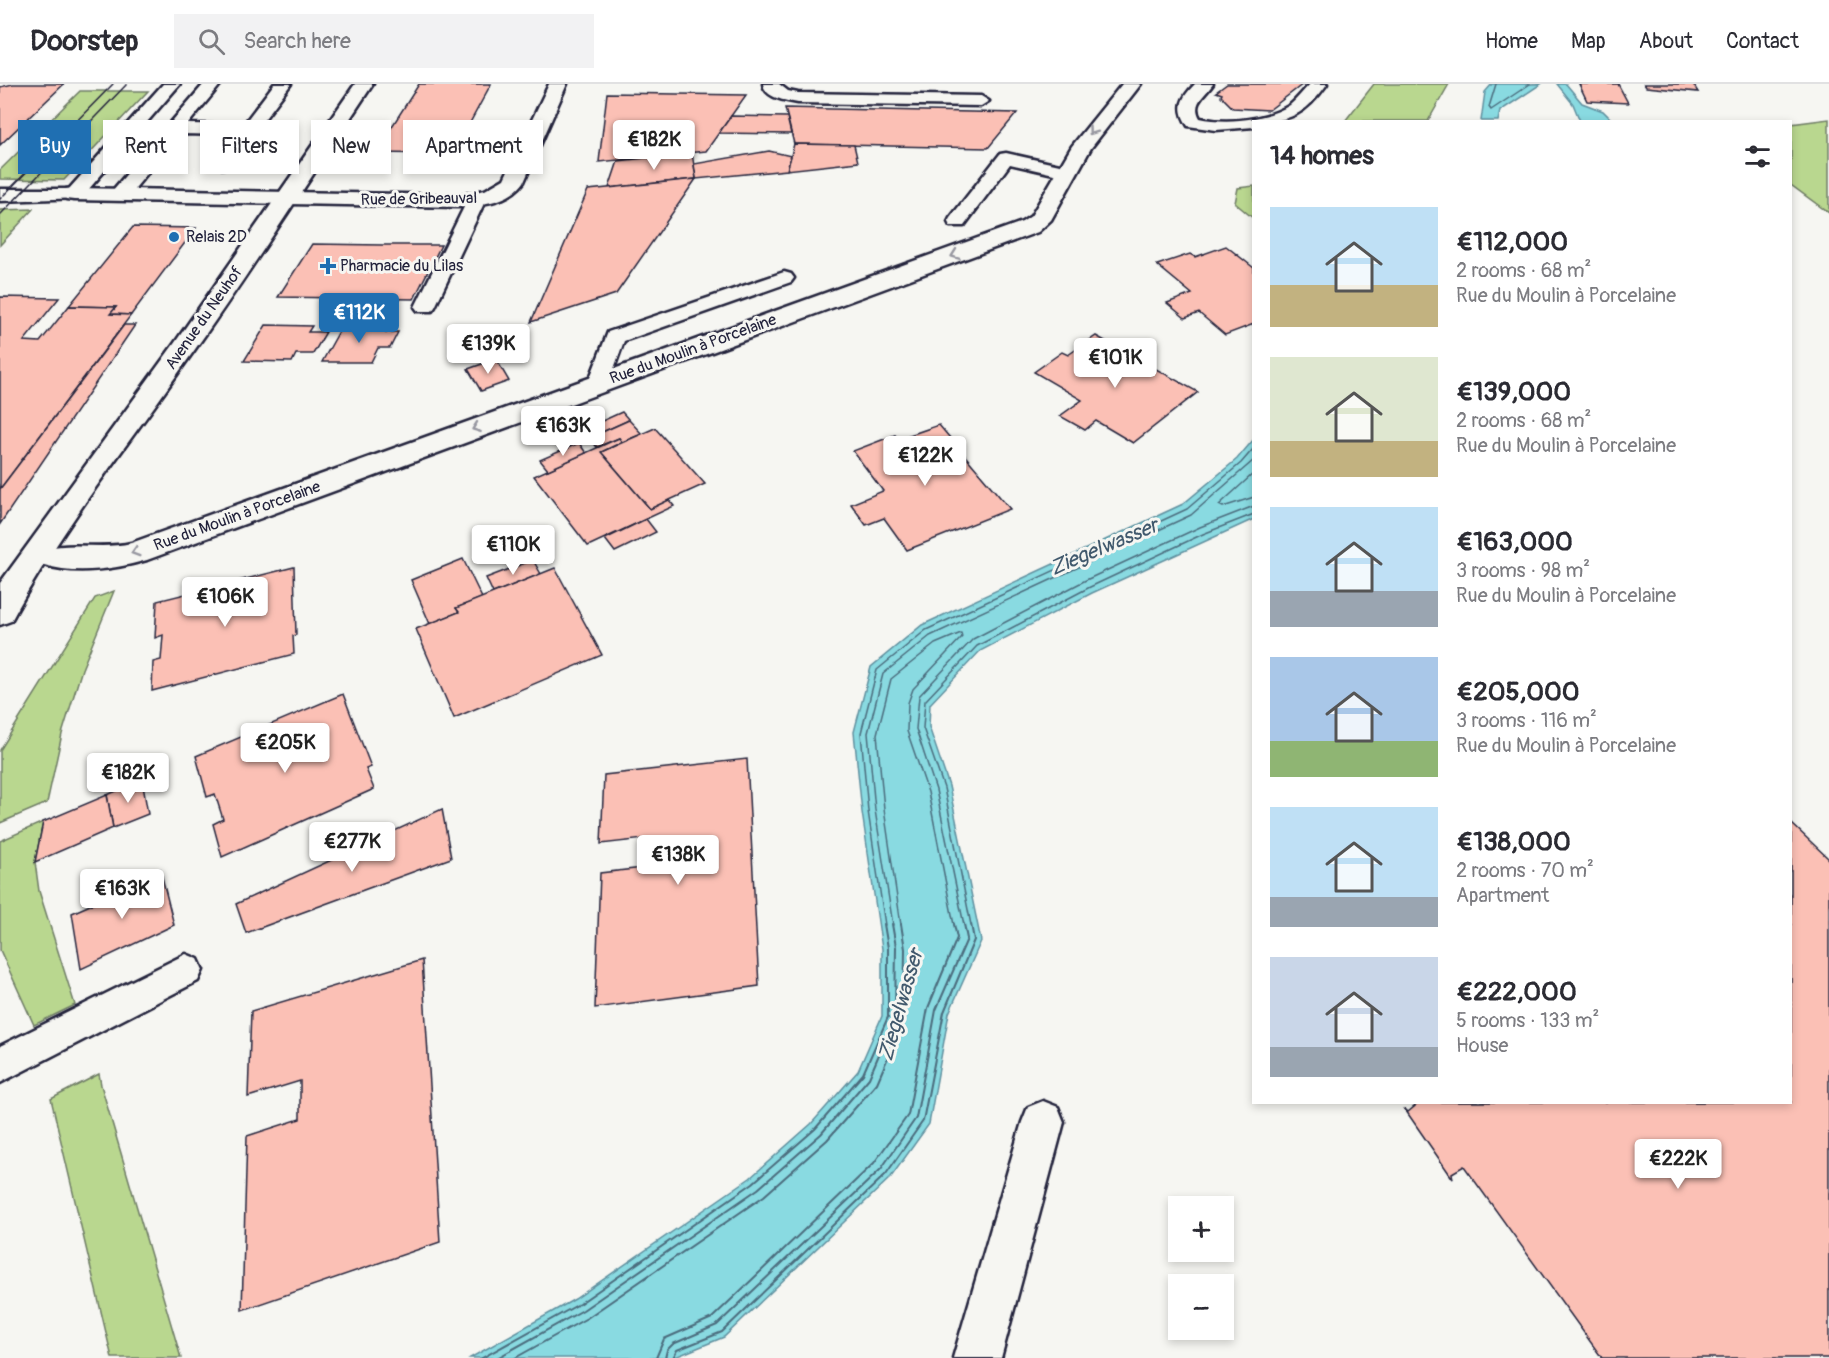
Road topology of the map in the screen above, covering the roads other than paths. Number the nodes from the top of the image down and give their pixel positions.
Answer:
1 (172, 84) edge
2 (213, 84) edge
3 (283, 84) edge
4 (364, 84) edge
5 (558, 84) edge
6 (771, 84) edge
7 (1205, 84) edge
8 (1319, 84) edge
9 (1128, 85) edge
10 (981, 101) dead end
11 (181, 120) edge
12 (256, 120) edge
13 (1252, 120) edge
14 (1254, 120) edge
15 (1067, 172) junction
16 (136, 174) edge
17 (74, 194) junction
18 (0, 195) edge
19 (119, 195) junction
20 (284, 199) junction
21 (477, 199) junction
22 (957, 222) dead end
23 (784, 278) dead end
24 (425, 306) dead end
25 (599, 383) junction
26 (102, 460) junction
27 (54, 557) junction
28 (0, 614) edge
29 (0, 634) edge
30 (186, 970) dead end
31 (0, 1065) edge
32 (1043, 1122) dead end
33 (977, 1358) edge

1 - 17 lane
2 - 11 lane
3 - 12 lane
4 - 20 street, Avenue du Neuhof
5 - 21 street, Rue de Gribeauval
6 - 10 lane
7 - 13 lane
8 - 14 lane
9 -> 15 street, Rue du Moulin à Porcelaine
15 - 22 lane
15 -> 25 street, Rue du Moulin à Porcelaine
16 - 19 lane
17 - 18 lane
17 - 19 street, Rue de Gribeauval
19 - 20 street, Rue de Gribeauval
20 - 21 street, Rue de Gribeauval
20 - 26 street, Avenue du Neuhof
21 - 24 lane
23 - 25 lane
25 -> 27 street, Rue du Moulin à Porcelaine
26 - 27 street, Avenue du Neuhof
26 - 28 street, Avenue du Neuhof
27 - 29 street, Avenue du Neuhof
30 - 31 lane
32 - 33 street

